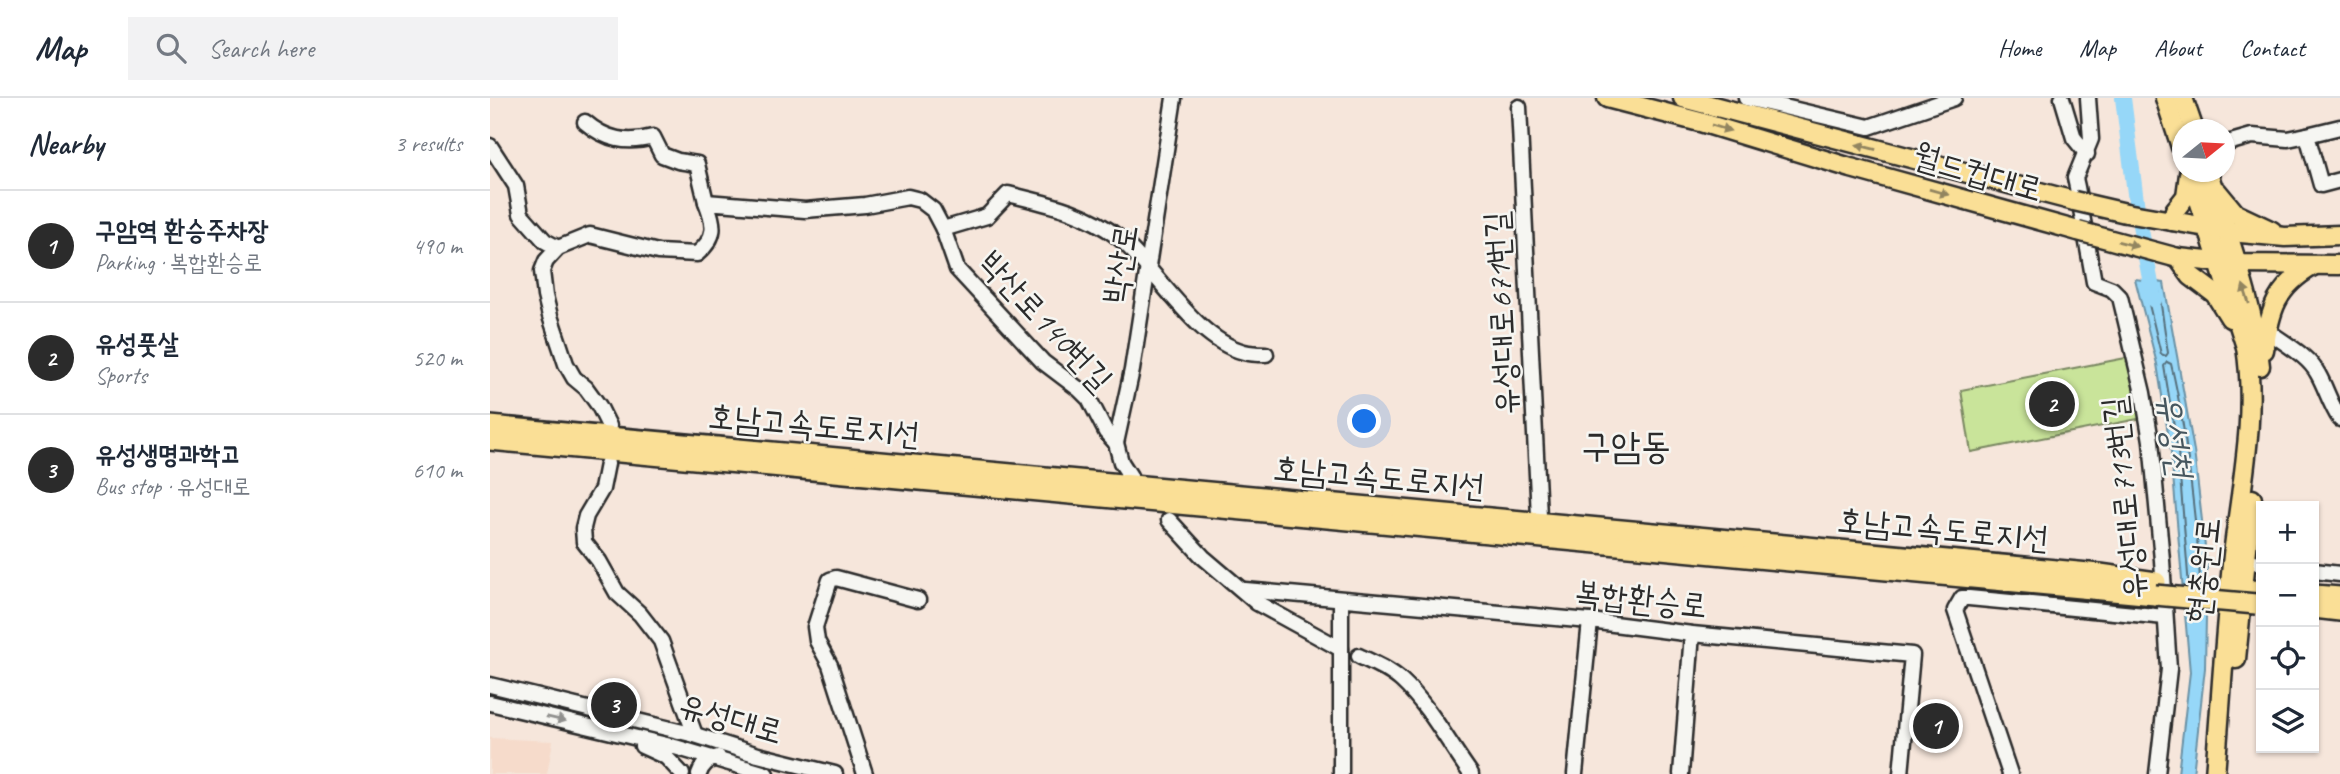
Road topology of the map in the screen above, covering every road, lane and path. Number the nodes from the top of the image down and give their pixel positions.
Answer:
1 (1174, 98) edge
2 (1607, 98) edge
3 (1684, 98) edge
4 (1746, 98) edge
5 (1954, 98) edge
6 (2062, 98) edge
7 (2088, 98) edge
8 (2165, 98) edge
9 (2185, 98) edge
10 (1519, 107) dead end
11 (2172, 119) edge
12 (2191, 119) edge
13 (585, 122) dead end
14 (2340, 127) edge
15 (2307, 135) junction
16 (2235, 141) edge
17 (490, 146) edge
18 (2087, 154) junction
19 (2340, 180) edge
20 (2188, 182) edge
21 (2195, 182) edge
22 (2210, 182) edge
23 (2213, 182) edge
24 (706, 202) junction
25 (2172, 221) junction
26 (943, 229) junction
27 (2217, 230) junction
28 (2340, 235) edge
29 (2286, 237) junction
30 (558, 248) junction
31 (2178, 258) junction
32 (2227, 263) junction
33 (2340, 265) edge
34 (2313, 266) junction
35 (1149, 268) junction
36 (2267, 330) junction
37 (2246, 347) junction
38 (1266, 354) dead end
39 (2261, 374) junction
40 (2340, 419) edge
41 (490, 426) edge
42 (609, 426) dead end
43 (490, 440) edge
44 (1116, 443) junction
45 (607, 464) dead end
46 (1130, 476) dead end
47 (1539, 516) dead end
48 (1169, 520) dead end
49 (2254, 562) edge
50 (2319, 571) edge
51 (2340, 574) edge
52 (2155, 589) junction
53 (1245, 590) junction
54 (2319, 595) edge
55 (2256, 597) edge
56 (2340, 597) edge
57 (918, 600) dead end
58 (1341, 600) junction
59 (2319, 609) edge
60 (2340, 611) edge
61 (2165, 617) junction
62 (1590, 621) junction
63 (1692, 634) junction
64 (1341, 649) junction
65 (1359, 656) dead end
66 (490, 685) edge
67 (494, 706) edge
68 (605, 731) junction
69 (695, 735) junction
70 (755, 754) junction
71 (717, 768) edge
72 (682, 774) edge
73 (699, 774) edge
74 (756, 774) edge
75 (764, 774) edge
76 (835, 774) edge
77 (865, 774) edge
78 (1341, 774) edge
79 (1471, 774) edge
80 (1576, 774) edge
81 (1681, 774) edge
82 (1901, 774) edge
83 (2010, 774) edge
84 (2157, 774) edge
85 (2215, 774) edge
86 (2225, 774) edge

1 - 35 street, 박산로
2 -> 31 main road, 월드컵대로, bridge
25 -> 3 main road, 월드컵대로, bridge
4 - 5 street
6 - 18 street
7 - 18 street, 유성대로713번길
8 - 11 main road
9 - 12 main road
10 - 47 street, 유성대로671번길
13 - 24 street
14 - 15 street
15 - 16 street
15 - 19 street
17 - 30 street
18 - 61 street, 유성대로713번길
20 - 25 main road
21 - 27 main road, 현충원로
22 - 27 main road, 현충원로
23 - 29 main road
24 - 26 street, 박산로140번길
24 - 30 street
25 - 27 main road, 월드컵대로
26 - 35 street
26 - 44 street, 박산로140번길
27 - 29 main road, 월드컵대로
27 - 32 main road, 현충원로
28 - 29 main road, 월드컵대로
30 - 42 street
31 - 32 main road, 월드컵대로
31 - 37 main road
32 - 34 main road, 월드컵대로
32 - 37 main road, 현충원로
39 -> 32 main road, 현충원로
33 - 34 main road, 월드컵대로
34 - 36 main road
35 - 38 street
35 - 44 street, 박산로
36 - 39 main road
36 - 40 street
37 - 85 main road, 현충원로
39 - 49 main road, 현충원로
41 - 52 highway, 호남고속도로지선
43 - 52 highway, 호남고속도로지선
44 - 46 street
45 - 69 street
48 - 53 street
49 - 86 main road, 현충원로
50 - 51 street
52 - 55 highway, 호남고속도로지선, bridge
53 - 58 street, 복합환승로
53 - 64 street
54 - 56 highway
57 - 77 street
58 - 62 street, 복합환승로
58 - 64 street
59 - 60 highway
61 - 83 street
61 - 84 street, 유성대로713번길
62 - 63 street, 복합환승로
62 - 80 street
63 - 81 street
63 - 82 street, 복합환승로
64 - 78 street
65 - 79 street
66 - 69 street, 유성대로
67 -> 68 street, 유성대로
68 - 71 street, 유성대로
68 - 72 street
69 - 70 street, 유성대로
69 - 71 street
70 - 71 street
70 - 76 street, 유성대로
71 - 73 street
71 - 75 street, 유성대로
74 - 75 street

